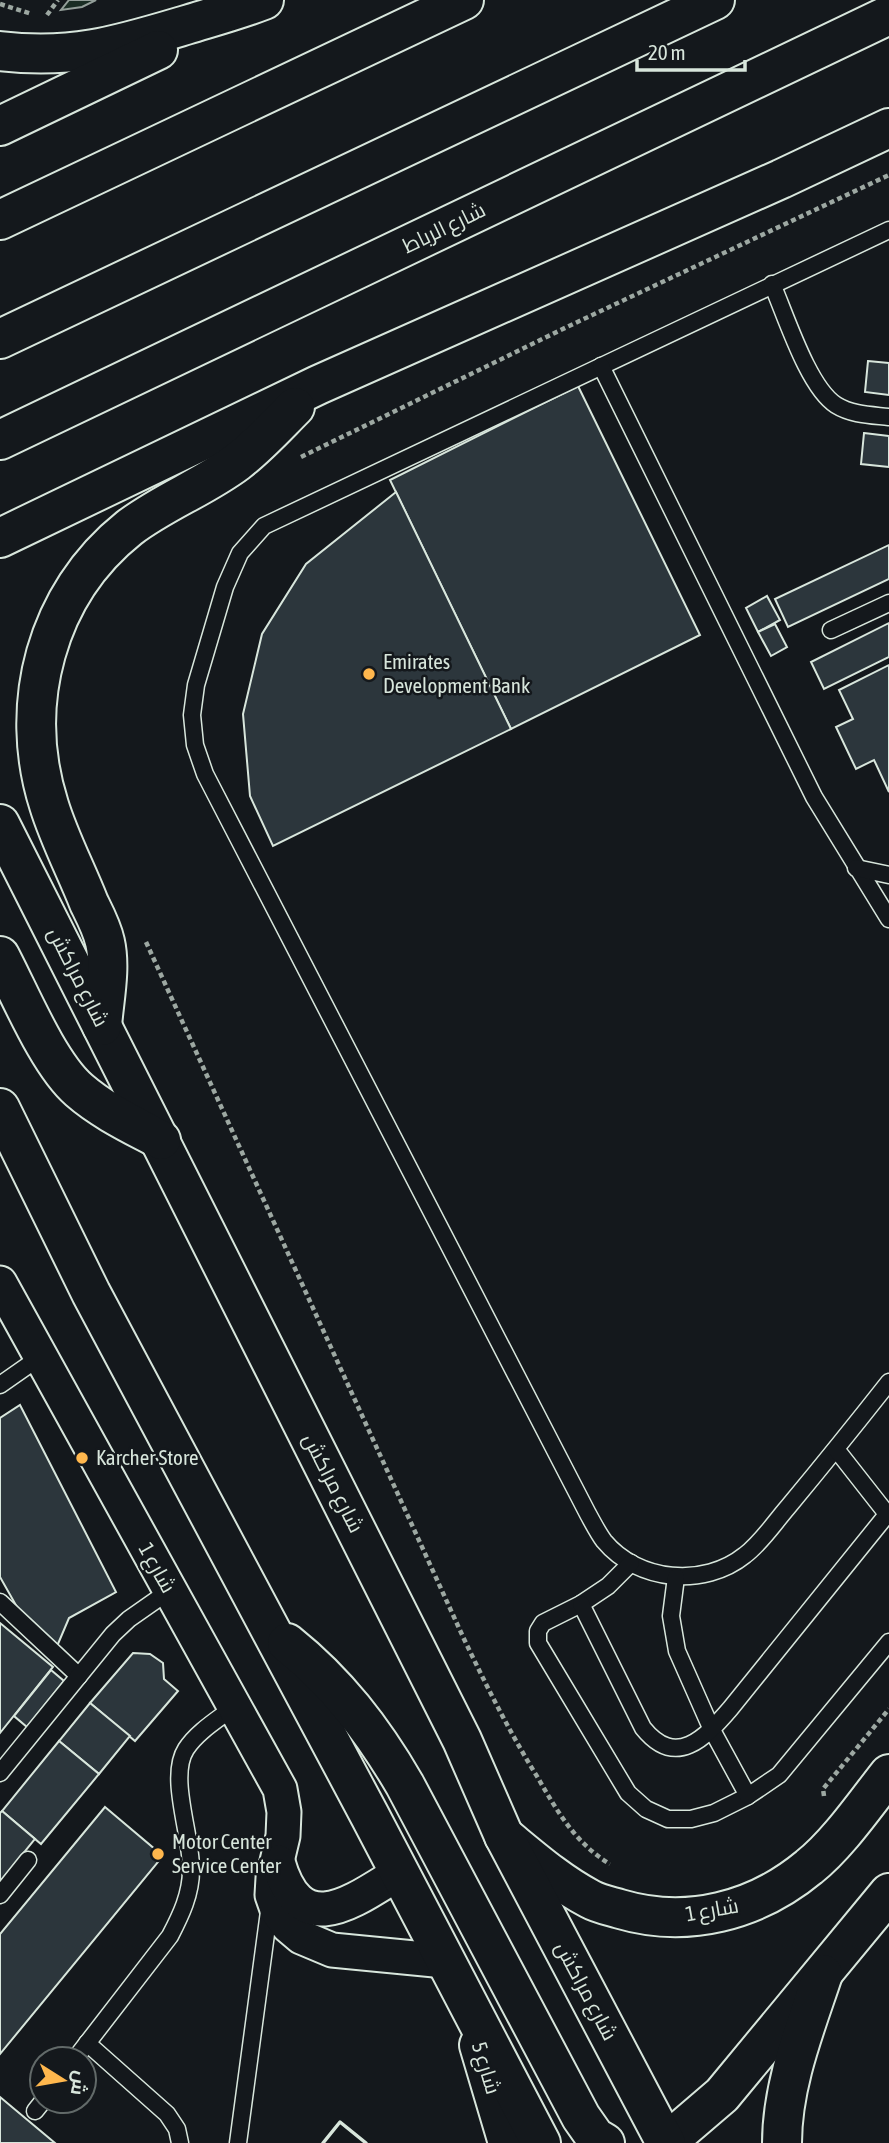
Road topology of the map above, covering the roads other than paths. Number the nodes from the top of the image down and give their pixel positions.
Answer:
1 (464, 0) edge
2 (715, 0) edge
3 (253, 4) edge
4 (889, 15) edge
5 (0, 51) edge
6 (0, 126) edge
7 (889, 128) edge
8 (0, 220) edge
9 (889, 230) edge
10 (772, 285) junction
11 (0, 339) edge
12 (601, 366) junction
13 (318, 385) junction
14 (889, 417) edge
15 (0, 440) edge
16 (0, 537) edge
17 (889, 603) edge
18 (831, 630) dead end
19 (0, 824) edge
20 (856, 868) junction
21 (889, 874) edge
22 (887, 916) edge
23 (0, 957) edge
24 (102, 1027) junction
25 (0, 1108) edge
26 (161, 1140) junction
27 (0, 1286) edge
28 (40, 1357) junction
29 (889, 1381) edge
30 (0, 1385) edge
31 (836, 1450) junction
32 (888, 1513) edge
33 (631, 1563) junction
34 (676, 1577) junction
35 (169, 1591) junction
36 (0, 1602) edge
37 (581, 1604) junction
38 (271, 1631) junction
39 (889, 1642) edge
40 (79, 1676) junction
41 (234, 1707) junction
42 (712, 1730) junction
43 (0, 1773) edge
44 (889, 1774) edge
45 (748, 1796) junction
46 (505, 1836) junction
47 (28, 1860) dead end
48 (277, 1860) junction
49 (399, 1873) junction
50 (889, 1893) edge
51 (0, 1895) edge
52 (272, 1895) junction
53 (823, 1974) junction
54 (454, 1977) junction
55 (87, 2043) joint
56 (180, 2143) edge
57 (238, 2143) edge
58 (508, 2143) edge
59 (541, 2143) edge
60 (605, 2143) edge
61 (666, 2143) edge
62 (782, 2143) edge

1 - 8 main road
2 - 11 main road
3 - 5 main road
3 - 6 main road
4 - 15 main road, شارع الرباط
7 - 13 main road
9 - 10 lane
10 - 12 lane
10 - 14 lane
12 - 20 lane
12 - 33 lane
13 - 16 main road
13 - 24 main road
17 - 18 lane
19 - 24 main road, شارع مراكش
20 - 21 lane
20 - 22 lane
23 - 26 main road
24 - 26 main road, شارع مراكش
25 - 38 main road
26 - 46 main road, شارع مراكش
27 - 28 street, شارع 1
28 - 30 lane
28 - 35 street, شارع 1
29 - 31 lane
31 - 32 lane
31 - 34 lane
32 - 42 lane
33 - 34 lane
33 - 37 lane
34 - 42 lane
35 - 40 lane
35 - 41 street, شارع 1
36 - 40 lane
37 - 42 lane
37 - 45 lane
38 - 49 main road
38 - 60 main road
39 - 45 lane
40 - 43 lane
41 - 48 street, شارع 1
41 - 55 lane
42 - 45 lane
44 - 46 main road, شارع 1
46 - 61 main road, شارع مراكش
47 - 51 lane
48 - 49 street
48 - 52 street, شارع 1
49 - 54 main road
50 - 53 main road
52 - 54 street
52 - 57 lane
53 - 61 main road
53 - 62 main road
54 - 58 main road, شارع 5
54 - 59 main road
55 - 56 lane

